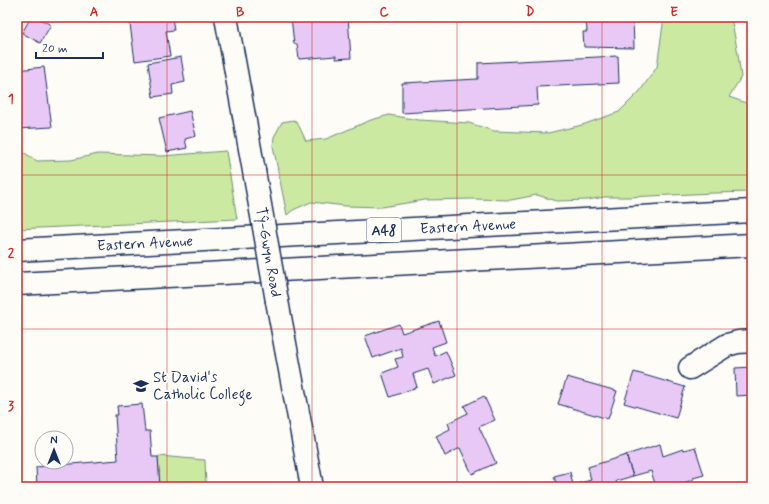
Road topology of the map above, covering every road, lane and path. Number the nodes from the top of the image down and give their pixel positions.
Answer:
1 (226, 17) edge
2 (752, 211) edge
3 (752, 245) edge
4 (17, 250) edge
5 (17, 284) edge
6 (752, 341) edge
7 (690, 368) dead end
8 (312, 487) edge

1 - 8 main road, Tŷ-Gwyn Road, bridge
2 - 4 main road, Eastern Avenue / A48
3 - 5 main road, A48
6 - 7 main road

